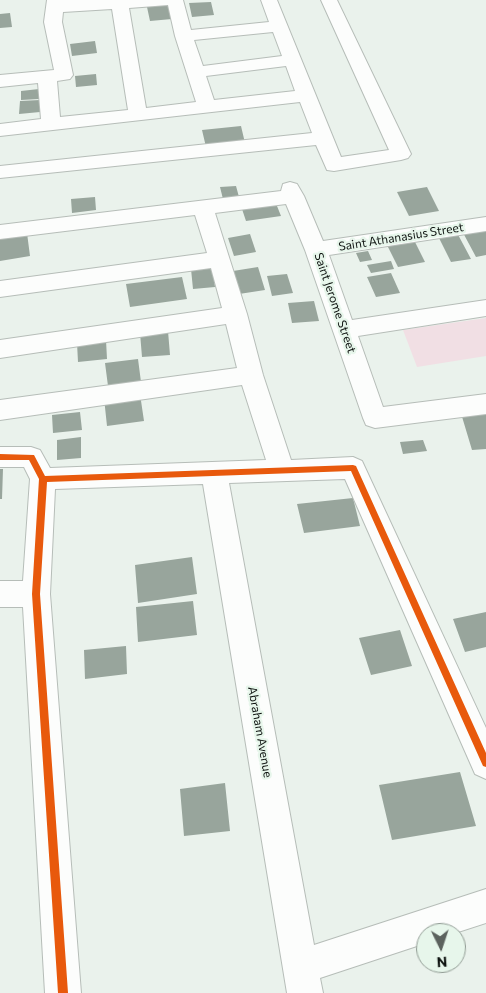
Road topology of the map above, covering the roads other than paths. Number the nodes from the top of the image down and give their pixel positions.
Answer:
1 (170, 0) edge
2 (175, 0) edge
3 (269, 0) edge
4 (329, 0) edge
5 (55, 3) edge
6 (120, 4) junction
7 (278, 26) junction
8 (184, 36) junction
9 (292, 60) junction
10 (195, 72) junction
11 (47, 76) junction
12 (0, 81) edge
13 (308, 95) junction
14 (207, 106) junction
15 (138, 114) junction
16 (51, 125) junction
17 (0, 130) edge
18 (324, 138) junction
19 (0, 172) edge
20 (203, 208) junction
21 (486, 224) edge
22 (0, 232) edge
23 (316, 250) junction
24 (220, 259) junction
25 (0, 289) edge
26 (486, 308) edge
27 (236, 314) junction
28 (345, 330) junction
29 (0, 349) edge
30 (251, 375) junction
31 (486, 404) edge
32 (0, 410) edge
33 (0, 457) edge
34 (282, 470) junction
35 (214, 472) junction
36 (43, 479) junction
37 (0, 594) edge
38 (36, 594) junction
39 (486, 763) edge
40 (486, 906) edge
41 (303, 980) edge
42 (63, 993) edge

1 - 6 street
2 - 8 street
3 - 7 street
4 - 18 street
5 - 6 street
5 - 11 street
6 - 15 street
7 - 8 street
7 - 9 street
8 - 10 street
9 - 10 street
9 - 13 street
10 - 14 street
11 - 12 street
11 - 16 street
13 - 14 street
13 - 18 street
14 - 15 street
15 - 16 street
16 - 17 street
18 - 19 street
20 - 22 street
20 - 23 street, Saint Jerome Street
20 - 24 street
21 - 23 street, Saint Athanasius Street
23 - 28 street, Saint Jerome Street
24 - 25 street
24 - 27 street
26 - 28 street
27 - 29 street
27 - 30 street
28 - 31 street, Saint Jerome Street
30 - 32 street
30 - 34 street
33 - 36 street
34 - 35 street
34 - 39 street
35 - 36 street
35 - 41 street, Abraham Avenue
36 - 38 street
37 - 38 street
38 - 42 street
40 - 41 street

